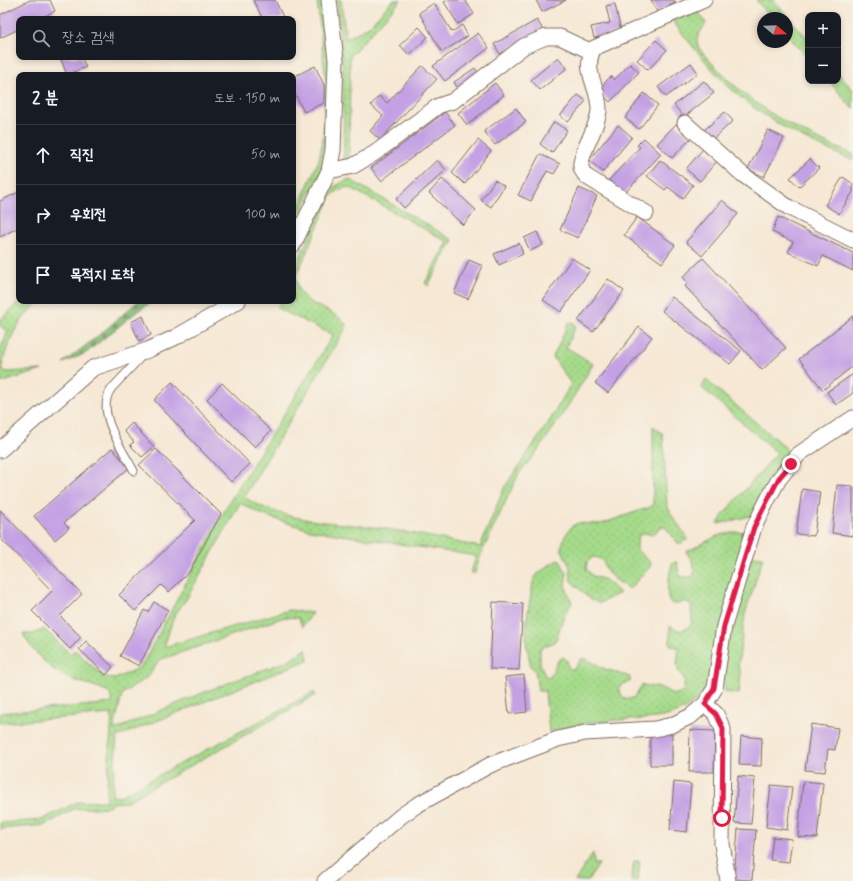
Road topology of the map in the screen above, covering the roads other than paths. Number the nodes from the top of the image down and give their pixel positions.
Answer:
1 (329, 0) edge
2 (704, 0) edge
3 (592, 52) junction
4 (685, 123) dead end
5 (329, 171) junction
6 (646, 213) dead end
7 (296, 239) edge
8 (853, 240) edge
9 (233, 304) edge
10 (148, 350) junction
11 (853, 418) edge
12 (0, 450) edge
13 (134, 471) dead end
14 (705, 704) junction
15 (325, 881) edge
16 (728, 881) edge

1 - 5 street
2 - 3 street
3 - 5 street
3 - 6 street
4 - 8 street
5 - 7 street
9 - 10 street
10 - 12 street
10 - 13 lane
11 - 14 street
14 - 15 street
14 - 16 street

